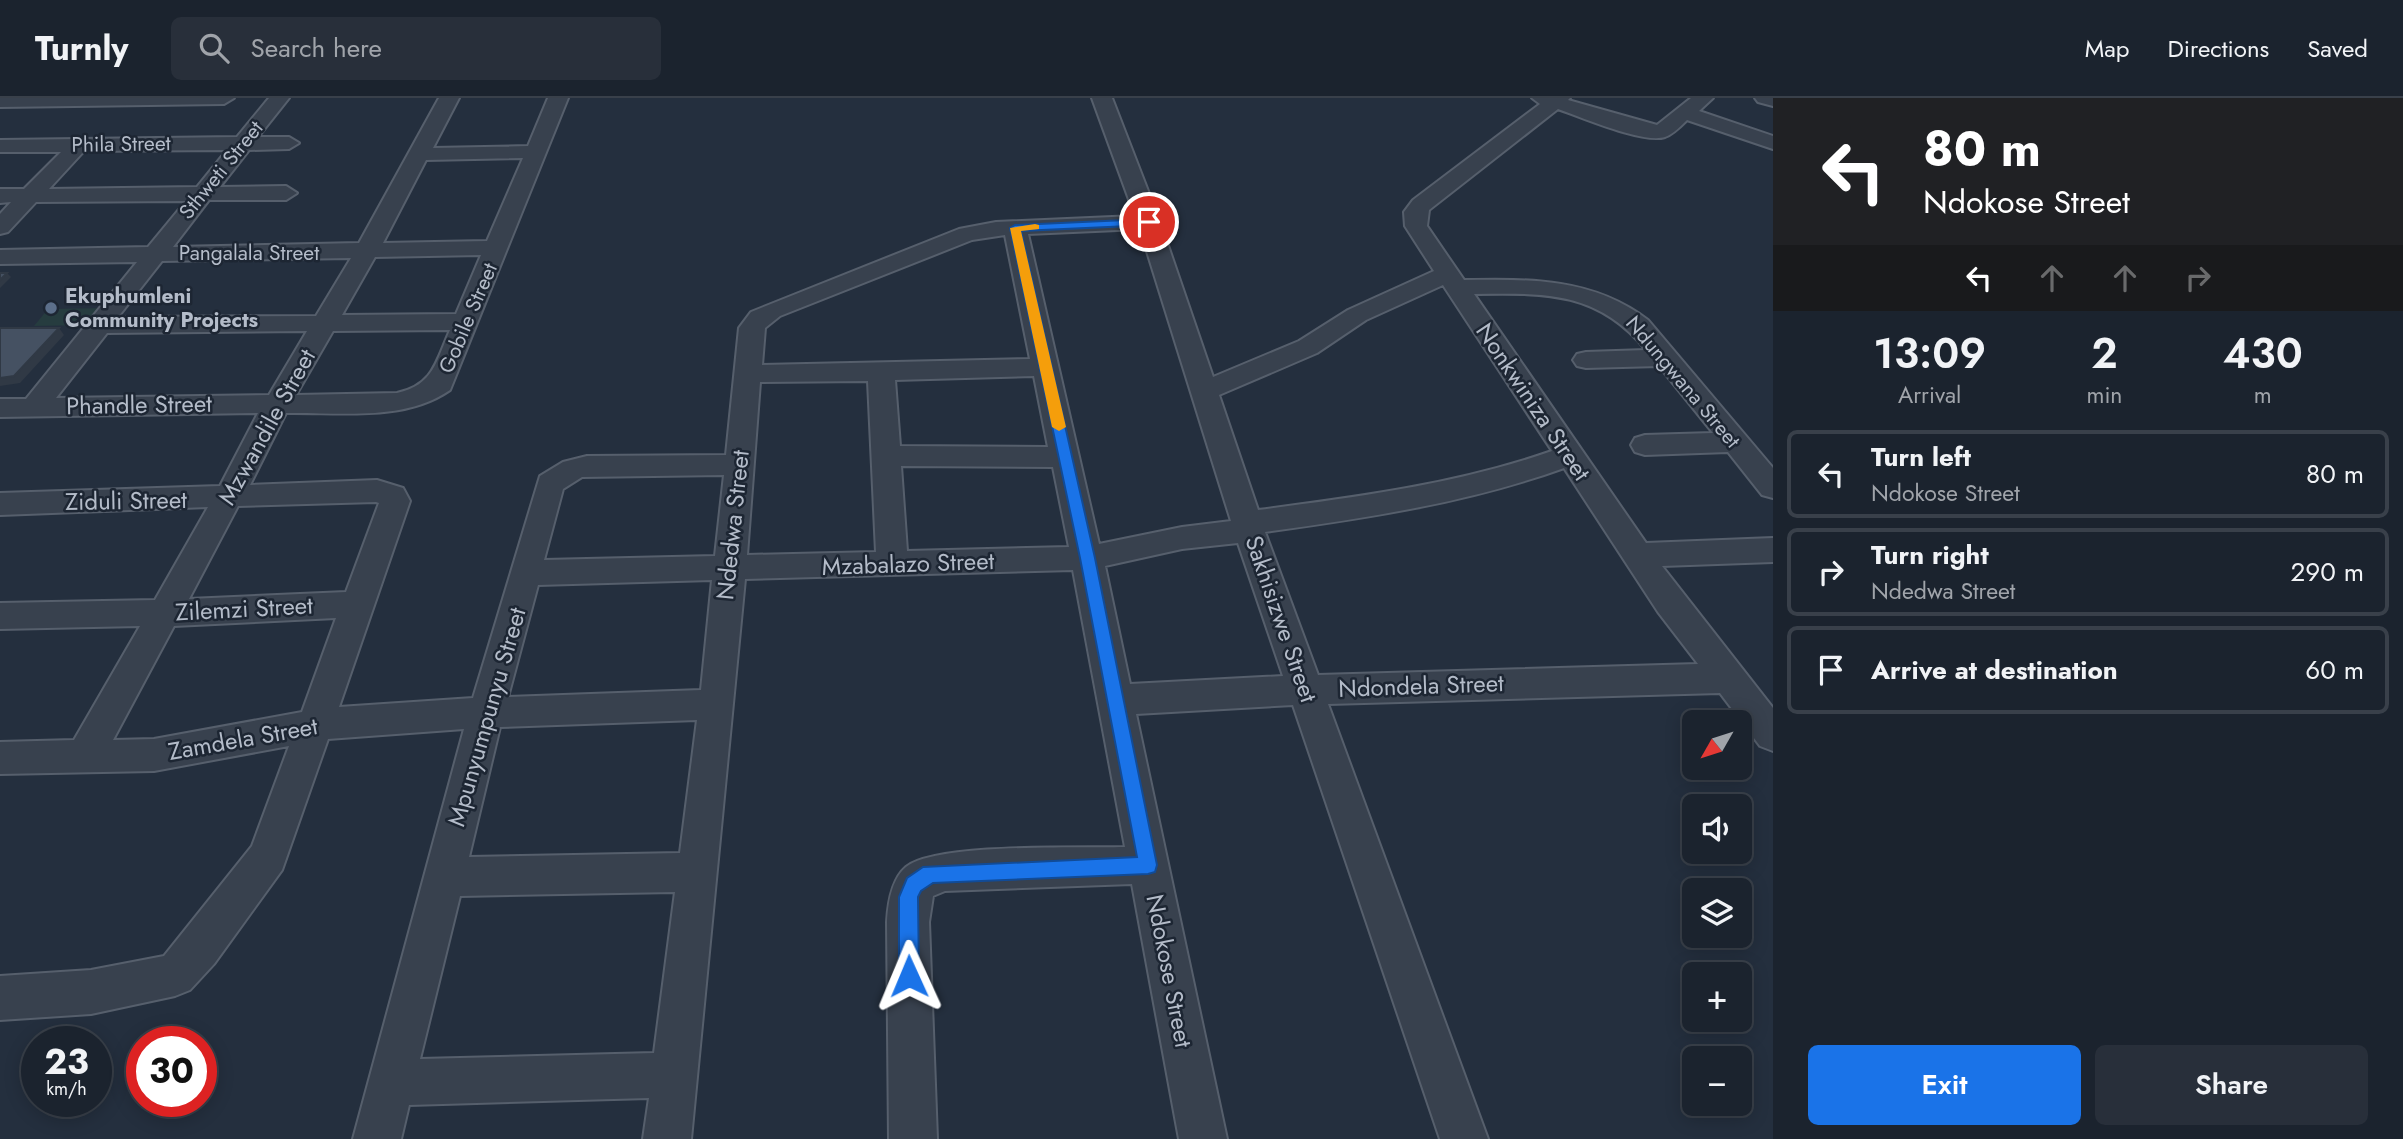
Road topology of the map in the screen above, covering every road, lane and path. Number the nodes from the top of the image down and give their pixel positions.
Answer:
1 (128, 98) edge
2 (225, 98) edge
3 (279, 98) edge
4 (449, 98) edge
5 (558, 98) edge
6 (1102, 98) edge
7 (1703, 98) edge
8 (1765, 98) edge
9 (1552, 99) edge
10 (1773, 100) edge
11 (0, 102) edge
12 (1685, 113) junction
13 (241, 143) junction
14 (289, 143) dead end
15 (1773, 143) edge
16 (79, 145) junction
17 (0, 146) edge
18 (537, 152) junction
19 (418, 154) junction
20 (286, 193) dead end
21 (31, 195) junction
22 (200, 195) junction
23 (0, 196) edge
24 (1149, 222) junction
25 (0, 228) edge
26 (1015, 228) junction
27 (497, 248) junction
28 (367, 251) junction
29 (155, 254) junction
30 (0, 257) edge
31 (1452, 281) junction
32 (466, 322) junction
33 (324, 324) junction
34 (99, 325) junction
35 (1665, 358) junction
36 (1586, 360) dead end
37 (1047, 368) junction
38 (881, 372) junction
39 (747, 374) junction
40 (1204, 391) junction
41 (278, 402) junction
42 (34, 407) junction
43 (0, 408) edge
44 (1735, 442) junction
45 (1645, 444) dead end
46 (1570, 455) junction
47 (888, 456) junction
48 (1065, 457) junction
49 (740, 465) junction
50 (1773, 488) edge
51 (228, 498) junction
52 (0, 504) edge
53 (1248, 527) junction
54 (1773, 550) edge
55 (1637, 555) junction
56 (1087, 558) junction
57 (892, 564) junction
58 (728, 569) junction
59 (527, 573) junction
60 (358, 604) junction
61 (165, 613) junction
62 (0, 616) edge
63 (1727, 678) junction
64 (1305, 690) junction
65 (1115, 700) junction
66 (717, 704) junction
67 (486, 713) junction
68 (316, 725) junction
69 (1773, 735) edge
70 (85, 757) junction
71 (0, 758) edge
72 (1148, 865) junction
73 (698, 872) junction
74 (443, 877) junction
75 (0, 998) edge
76 (673, 1074) junction
77 (391, 1083) junction
78 (377, 1139) edge
79 (667, 1139) edge
80 (913, 1139) edge
81 (1203, 1139) edge
82 (1464, 1139) edge

1 - 2 street
1 - 11 street
3 - 13 street, Sthweti Street
4 - 19 street, Mzwandile Street
5 - 18 street, Gobile Street
6 - 24 street, Sakhisizwe Street
7 - 12 street
8 - 10 street
9 - 12 street
9 - 31 street, Nonkwiniza Street
12 - 15 street
13 - 14 street, Phila Street
13 - 16 street, Phila Street
13 - 22 street, Sthweti Street
16 - 17 street, Phila Street
16 - 21 street
18 - 19 street
18 - 27 street, Gobile Street
19 - 28 street, Mzwandile Street
20 - 22 street
21 - 22 street
21 - 23 street
21 - 25 street
22 - 29 street, Sthweti Street
24 - 26 street, Ndedwa Street
24 - 40 street, Sakhisizwe Street
26 - 37 street, Ndokose Street
26 - 39 street, Ndedwa Street
27 - 28 street, Pangalala Street
27 - 32 street, Gobile Street
28 - 29 street, Pangalala Street
28 - 33 street, Mzwandile Street
29 - 30 street, Pangalala Street
29 - 34 street, Sthweti Street
31 - 35 street, Ndungwana Street
31 - 40 street
31 - 46 street, Nonkwiniza Street
32 - 33 street
32 - 41 street, Gobile Street
33 - 34 street
33 - 41 street, Mzwandile Street
34 - 42 street, Sthweti Street
35 - 36 street
35 - 44 street, Ndungwana Street
37 - 38 street
37 - 48 street, Ndokose Street
38 - 39 street
38 - 47 street
39 - 49 street, Ndedwa Street
40 - 53 street, Sakhisizwe Street
41 - 42 street, Phandle Street
41 - 51 street, Mzwandile Street
42 - 43 street, Phandle Street
44 - 45 street
44 - 50 street, Ndungwana Street
46 - 53 street, Mzabalazo Street
46 - 55 street, Nonkwiniza Street
47 - 48 street
47 - 57 street
48 - 56 street, Ndokose Street
49 - 58 street, Ndedwa Street
49 - 59 street, Mpunyumpunyu Street
51 - 52 street, Ziduli Street
51 - 60 street, Ziduli Street
51 - 61 street, Mzwandile Street
53 - 56 street, Mzabalazo Street
53 - 64 street, Sakhisizwe Street
54 - 55 street
55 - 63 street, Nonkwiniza Street
56 - 57 street, Mzabalazo Street
56 - 65 street, Ndokose Street
57 - 58 street, Mzabalazo Street
58 - 59 street, Mzabalazo Street
58 - 66 street, Ndedwa Street
59 - 67 street, Mpunyumpunyu Street
60 - 61 street, Zilemzi Street
60 - 68 street
61 - 62 street, Zilemzi Street
61 - 70 street, Mzwandile Street
63 - 64 street, Ndondela Street
63 - 69 street, Nonkwiniza Street
64 - 65 street, Ndondela Street
64 - 82 street, Sakhisizwe Street
65 - 72 street, Ndokose Street
66 - 67 street, Zamdela Street
66 - 73 street, Ndedwa Street
67 - 68 street, Zamdela Street
67 - 74 street, Mpunyumpunyu Street
68 - 70 street, Zamdela Street
68 - 75 street
70 - 71 street, Zamdela Street
72 - 80 street
72 - 81 street, Ndokose Street
73 - 74 street
73 - 76 street, Ndedwa Street
74 - 77 street, Mpunyumpunyu Street
76 - 77 street
76 - 79 street, Ndedwa Street
77 - 78 street, Mpunyumpunyu Street

